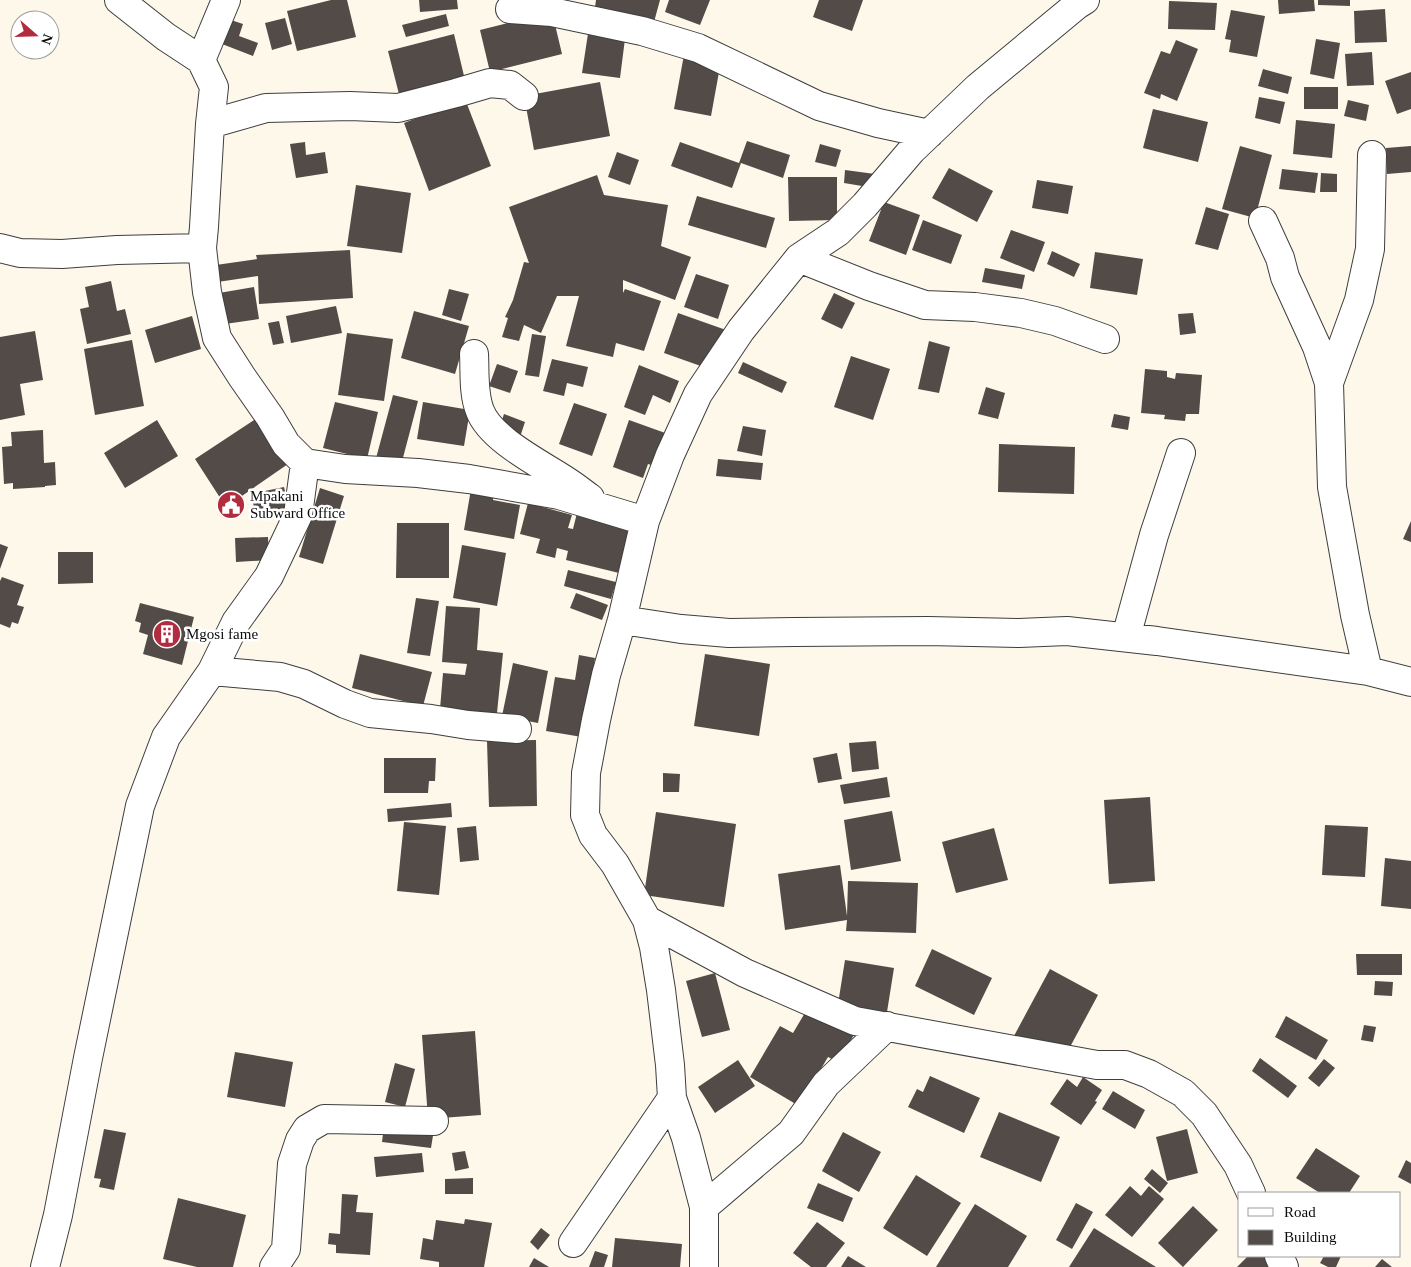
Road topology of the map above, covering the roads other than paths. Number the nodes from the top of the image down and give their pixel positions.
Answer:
1 (119, 0) edge
2 (226, 0) edge
3 (1085, 0) edge
4 (566, 7) edge
5 (510, 9) dead end
6 (201, 60) junction
7 (524, 96) dead end
8 (210, 124) junction
9 (929, 134) junction
10 (1372, 155) dead end
11 (1263, 221) dead end
12 (0, 248) edge
13 (202, 248) junction
14 (799, 258) junction
15 (1105, 338) dead end
16 (474, 354) dead end
17 (1330, 383) junction
18 (1181, 453) dead end
19 (305, 463) junction
20 (603, 508) junction
21 (645, 521) junction
22 (622, 620) junction
23 (1126, 637) junction
24 (212, 670) junction
25 (1368, 672) junction
26 (1411, 682) edge
27 (517, 729) dead end
28 (648, 920) junction
29 (887, 1026) junction
30 (672, 1098) junction
31 (434, 1121) dead end
32 (1251, 1192) edge
33 (704, 1206) junction
34 (573, 1243) dead end
35 (46, 1267) edge
36 (274, 1267) edge
37 (704, 1267) edge

1 - 6 street
2 - 6 street
3 - 9 street
4 - 5 street
4 - 9 street
6 - 8 street
7 - 8 street
8 - 13 street
9 - 14 street
10 - 17 street
11 - 17 street
12 - 13 street
13 - 19 street
14 - 15 street
14 - 21 street
16 - 20 street
17 - 25 street
18 - 23 street
19 - 20 street
19 - 24 street
20 - 21 street
21 - 22 street
22 - 23 street
22 - 28 street
23 - 25 street
24 - 27 street
24 - 35 street
25 - 26 street
28 - 29 street
28 - 30 street
29 - 32 street
29 - 33 street
30 - 33 street
30 - 34 street
31 - 36 street
33 - 37 street

